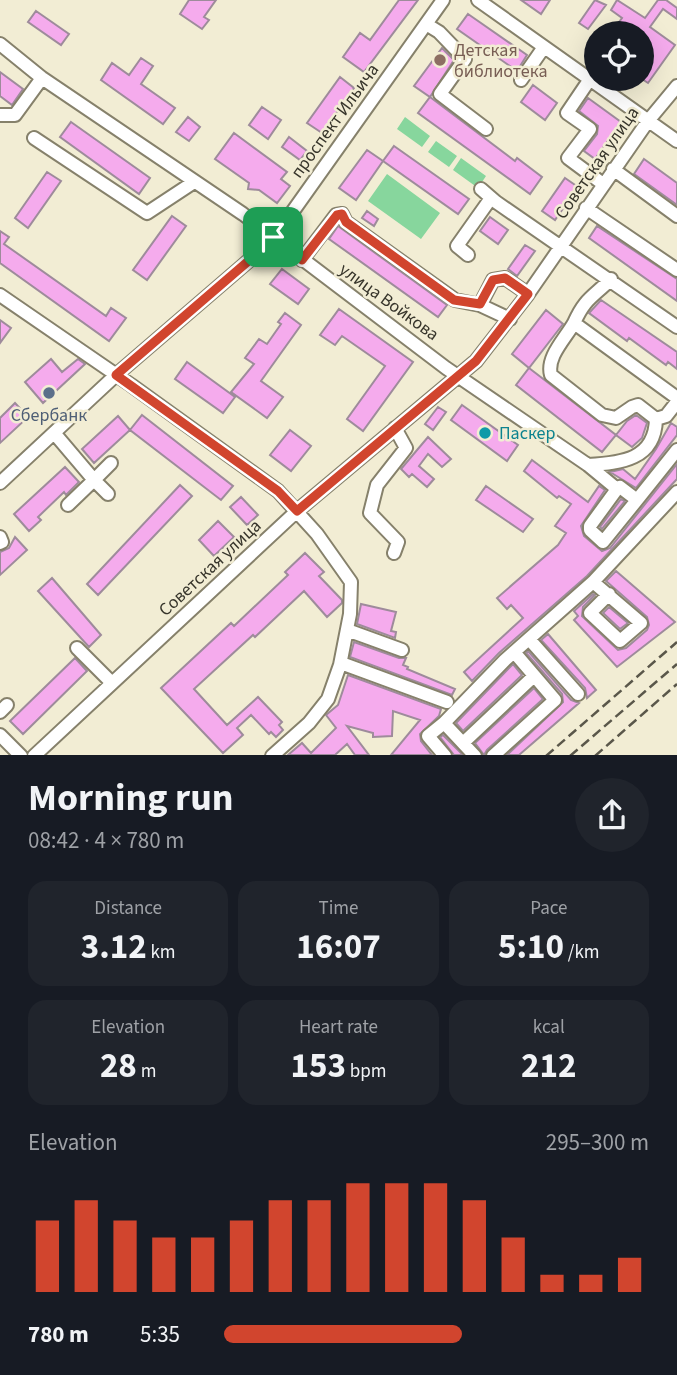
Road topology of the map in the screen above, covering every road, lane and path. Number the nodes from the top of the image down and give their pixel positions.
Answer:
1 (443, 0) edge
2 (478, 0) edge
3 (426, 24) junction
4 (0, 44) edge
5 (544, 47) junction
6 (584, 75) edge
7 (42, 78) junction
8 (521, 80) dead end
9 (677, 86) edge
10 (584, 88) edge
11 (607, 91) edge
12 (0, 115) edge
13 (648, 121) junction
14 (486, 129) dead end
15 (34, 138) dead end
16 (677, 141) edge
17 (613, 169) junction
18 (194, 182) junction
19 (603, 184) junction
20 (481, 189) dead end
21 (491, 198) junction
22 (586, 208) junction
23 (677, 216) edge
24 (273, 237) junction
25 (560, 245) junction
26 (468, 255) dead end
27 (302, 260) junction
28 (677, 270) edge
29 (611, 279) junction
30 (528, 294) junction
31 (0, 295) edge
32 (480, 304) junction
33 (510, 319) junction
34 (574, 323) junction
35 (677, 327) edge
36 (116, 375) junction
37 (459, 376) junction
38 (677, 400) edge
39 (656, 419) junction
40 (395, 429) junction
41 (55, 434) junction
42 (677, 450) edge
43 (111, 463) dead end
44 (587, 465) junction
45 (94, 480) junction
46 (0, 483) edge
47 (617, 489) junction
48 (677, 492) edge
49 (108, 494) dead end
50 (637, 500) junction
51 (68, 505) dead end
52 (297, 511) junction
53 (0, 537) edge
54 (0, 544) edge
55 (394, 552) dead end
56 (593, 582) junction
57 (609, 594) dead end
58 (347, 630) junction
59 (529, 639) junction
60 (77, 648) dead end
61 (402, 650) dead end
62 (514, 652) junction
63 (341, 663) junction
64 (534, 676) junction
65 (112, 683) junction
66 (578, 694) dead end
67 (447, 702) dead end
68 (444, 723) junction
69 (0, 735) edge
70 (463, 743) junction
71 (442, 754) edge
72 (21, 755) edge
73 (34, 755) edge
74 (272, 755) edge
75 (475, 755) edge
76 (493, 755) edge

1 - 3 street, проспект Ильича
2 - 5 street
3 - 14 street
3 - 24 street, проспект Ильича
4 - 7 street, улица Войкова
5 - 6 street
5 - 8 street
7 - 12 street
7 - 18 street, улица Войкова
9 - 13 street, Советская улица
10 - 19 street
11 - 13 street
13 - 16 street
13 - 17 street, Советская улица
15 - 18 street
17 - 19 street, Советская улица
17 - 23 street
18 - 24 street, улица Войкова
19 - 22 street, Советская улица
20 - 21 street
21 - 25 street
21 - 26 street
22 - 25 street, Советская улица
22 - 28 street
24 - 27 street, улица Войкова
24 - 36 street, проспект Ильича
25 - 29 street
25 - 30 street, Советская улица
27 - 32 street
27 - 37 street, улица Войкова
29 - 34 street
29 - 35 street
30 - 32 street
30 - 33 street, Советская улица
31 - 36 street
32 - 33 street
33 - 37 street, Советская улица
34 - 38 street
34 - 39 street
36 - 41 street, проспект Ильича
36 - 52 street
37 - 40 street, Советская улица
37 - 44 street, улица Войкова
38 - 39 street
39 - 44 street
40 - 52 street, Советская улица
40 - 55 street
41 - 45 street
41 - 46 street, проспект Ильича
42 - 50 street
43 - 45 street
44 - 47 street, улица Войкова
45 - 49 street
45 - 51 street
47 - 50 street, улица Войкова
47 - 50 street
48 - 56 street
52 - 58 street
52 - 65 street, Советская улица
53 - 54 street
56 - 57 street
56 - 59 street
58 - 61 street
58 - 63 street
59 - 62 street
59 - 66 street
60 - 65 street
62 - 64 street
62 - 68 street
63 - 67 street
63 - 74 street
64 - 70 street
64 - 76 street
65 - 73 street, Советская улица
68 - 70 street
68 - 71 street
69 - 72 street
70 - 75 street

